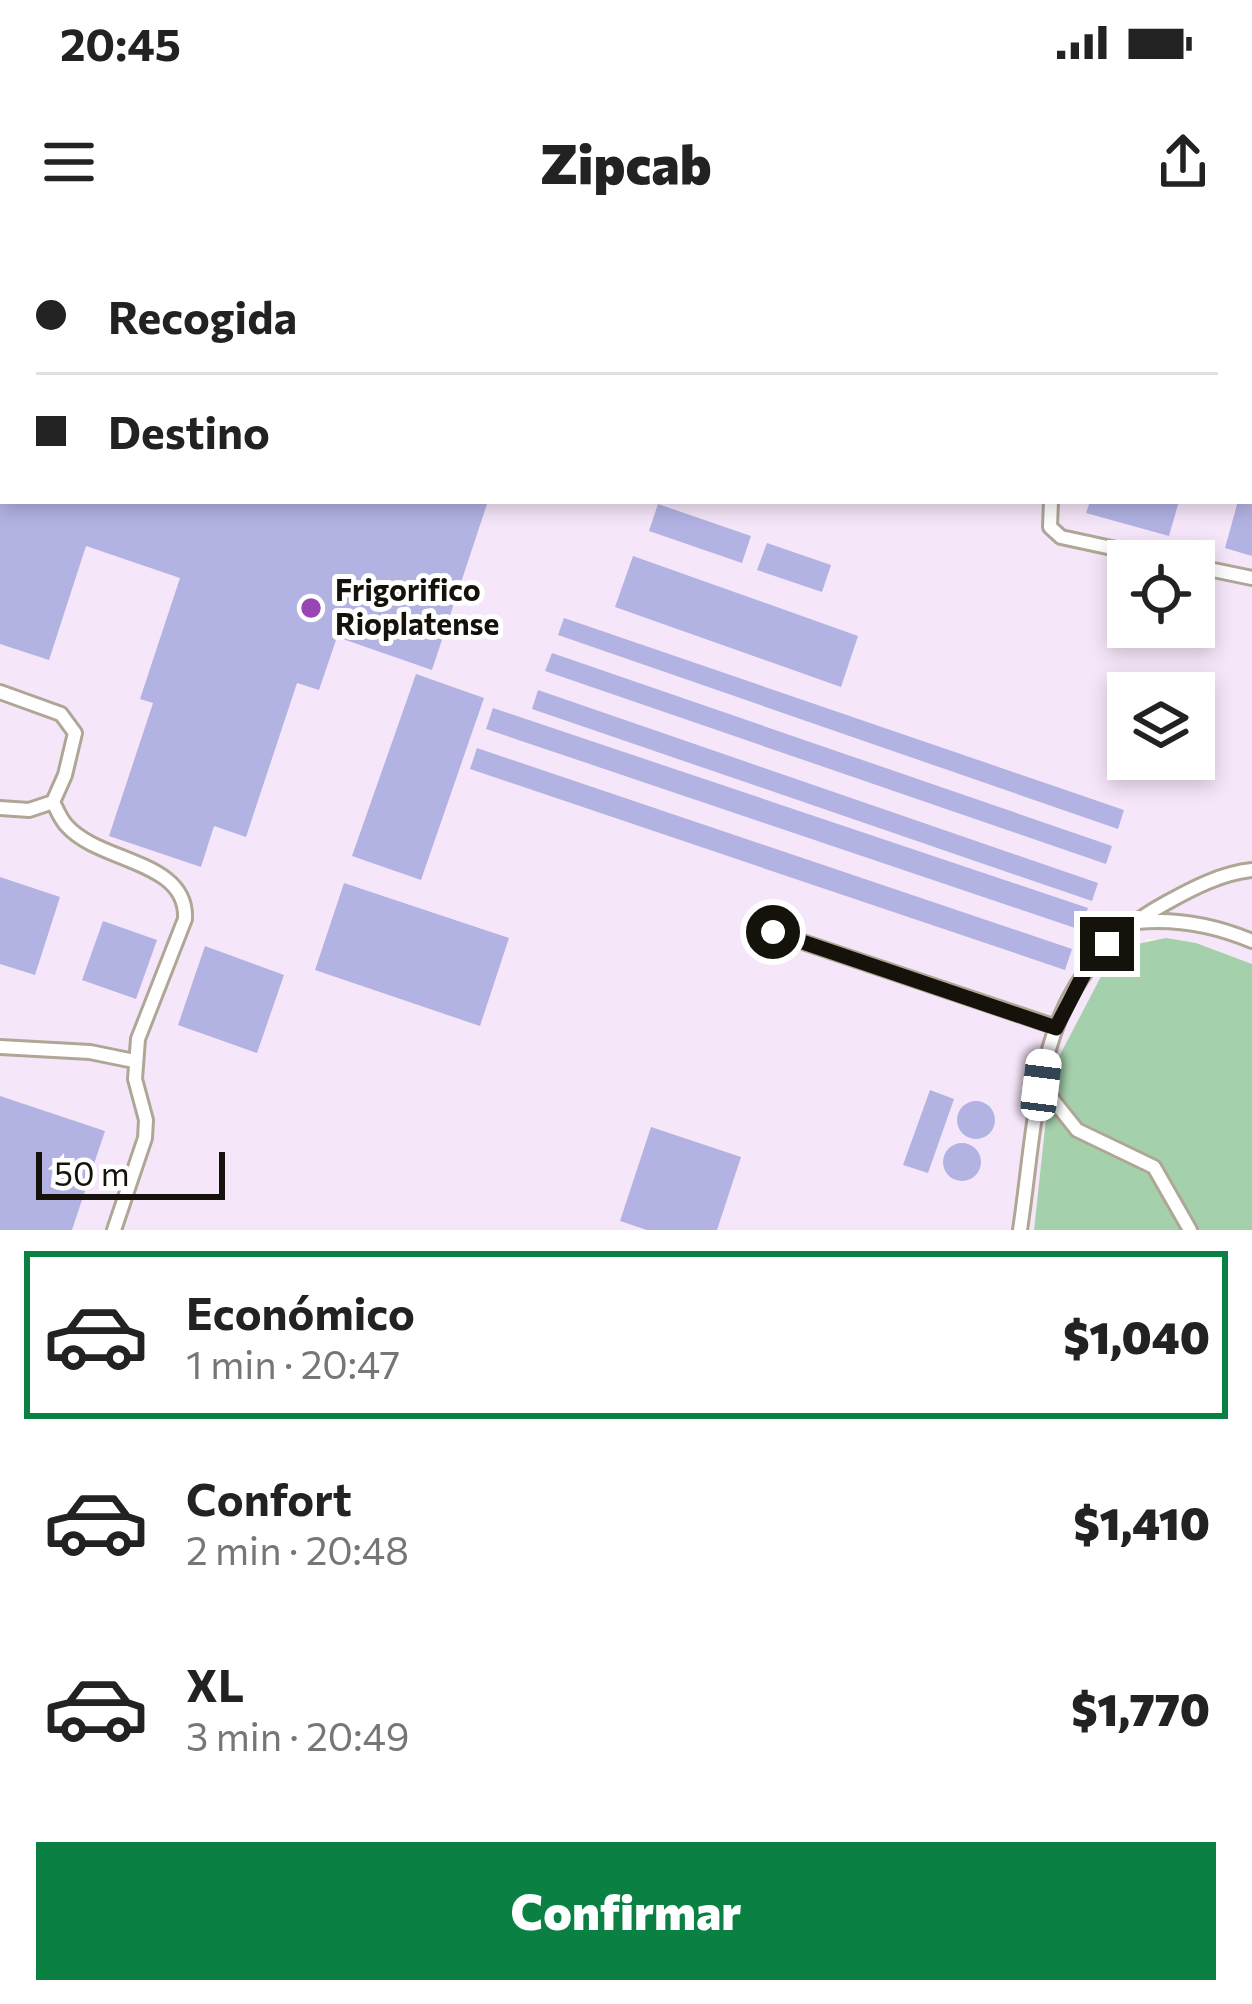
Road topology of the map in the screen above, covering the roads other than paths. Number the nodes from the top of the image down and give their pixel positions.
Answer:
1 (1051, 504) edge
2 (1107, 547) edge
3 (1215, 570) edge
4 (1252, 578) edge
5 (0, 692) edge
6 (52, 802) junction
7 (0, 808) edge
8 (1252, 870) edge
9 (1131, 922) junction
10 (773, 932) dead end
11 (1252, 941) edge
12 (1056, 1028) junction
13 (0, 1048) edge
14 (134, 1061) junction
15 (1041, 1085) junction
16 (114, 1230) edge
17 (1020, 1230) edge
18 (1190, 1230) edge

1 - 2 lane
3 - 4 lane
5 - 6 lane
6 - 7 lane
6 - 14 lane
8 - 9 lane
9 - 11 lane
9 - 12 lane
10 - 12 lane
12 - 15 lane
13 - 14 lane
14 - 16 lane
15 - 17 lane
15 - 18 lane

